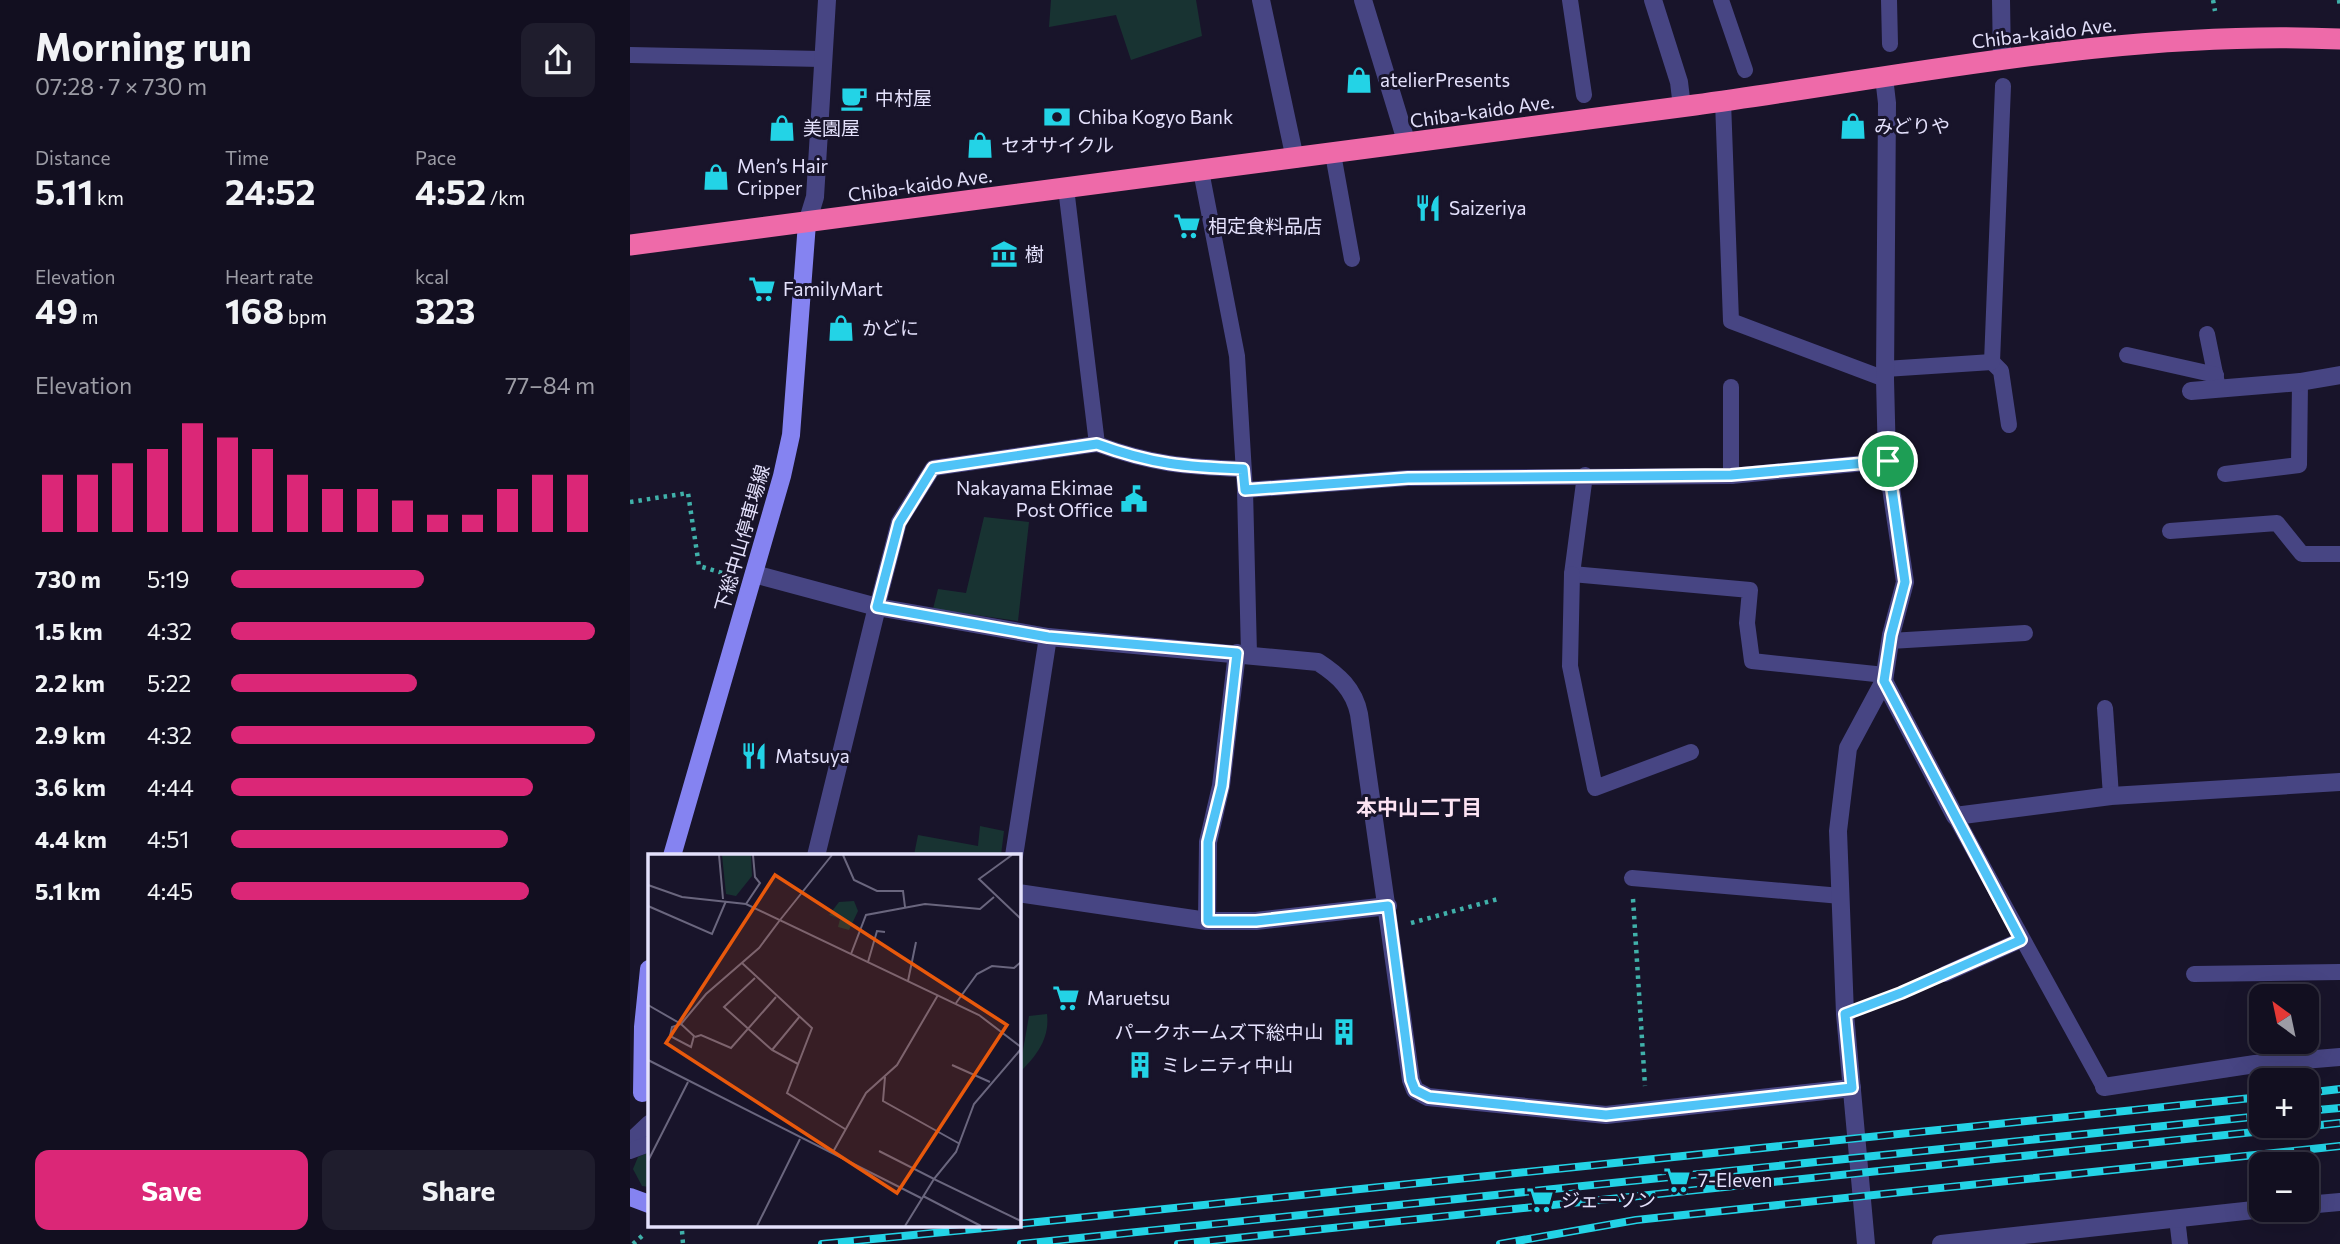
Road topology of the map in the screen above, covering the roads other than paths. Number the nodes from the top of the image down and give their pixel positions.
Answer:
1 (827, 0) edge
2 (1261, 0) edge
3 (1363, 0) edge
4 (1570, 0) edge
5 (1653, 0) edge
6 (1721, 0) edge
7 (1889, 0) edge
8 (2001, 0) edge
9 (2340, 39) edge
10 (1890, 44) dead end
11 (630, 55) edge
12 (821, 59) junction
13 (2002, 60) junction
14 (1745, 71) dead end
15 (1884, 77) junction
16 (2003, 86) dead end
17 (1584, 94) dead end
18 (1723, 102) junction
19 (1682, 107) junction
20 (1407, 144) junction
21 (1333, 154) junction
22 (1296, 159) junction
23 (1201, 171) junction
24 (1066, 188) junction
25 (807, 223) junction
26 (630, 245) edge
27 (1352, 259) dead end
28 (2207, 334) dead end
29 (2127, 355) dead end
30 (1992, 362) junction
31 (1885, 374) junction
32 (2340, 375) edge
33 (2217, 382) junction
34 (2300, 382) junction
35 (1731, 387) dead end
36 (2191, 391) dead end
37 (2009, 425) dead end
38 (1097, 444) junction
39 (1888, 461) junction
40 (1243, 469) junction
41 (2225, 474) dead end
42 (1586, 475) junction
43 (1731, 475) junction
44 (1245, 490) junction
45 (2170, 531) dead end
46 (2340, 554) edge
47 (754, 574) junction
48 (1572, 574) junction
49 (877, 607) junction
50 (2025, 633) dead end
51 (1048, 637) junction
52 (1890, 642) junction
53 (1243, 654) junction
54 (1884, 678) junction
55 (2105, 708) dead end
56 (1691, 752) dead end
57 (2340, 782) edge
58 (2111, 796) junction
59 (1955, 816) junction
60 (673, 854) edge
61 (816, 854) edge
62 (1014, 854) edge
63 (1632, 877) road end
64 (1020, 893) edge
65 (1841, 896) junction
66 (1388, 906) junction
67 (1208, 921) junction
68 (2021, 940) junction
69 (2340, 972) edge
70 (1945, 974) road end
71 (2194, 974) dead end
72 (648, 979) edge
73 (2340, 1057) edge
74 (2104, 1087) joint
75 (1852, 1088) junction
76 (638, 1098) edge
77 (648, 1125) edge
78 (630, 1141) edge
79 (648, 1144) edge
80 (630, 1152) edge
81 (2340, 1202) edge
82 (2319, 1204) edge
83 (2249, 1210) edge
84 (2177, 1218) junction
85 (1867, 1244) edge
86 (1941, 1244) edge
87 (2180, 1244) edge

1 - 12 street
2 - 22 street
3 - 20 street
4 - 17 lane
5 - 19 street
6 - 14 lane
7 - 10 lane
8 - 13 street
9 - 13 highway, Chiba-kaido Ave.
11 - 12 lane
12 - 25 street
13 - 15 highway, Chiba-kaido Ave.
15 - 18 highway, Chiba-kaido Ave.
15 - 31 street
16 - 30 lane
18 - 19 highway, Chiba-kaido Ave.
18 - 31 lane
19 - 20 highway, Chiba-kaido Ave.
20 - 21 highway, Chiba-kaido Ave.
21 - 22 highway, Chiba-kaido Ave.
21 - 27 lane
22 - 23 highway, Chiba-kaido Ave.
23 - 24 highway, Chiba-kaido Ave.
23 - 40 lane
24 - 25 highway, Chiba-kaido Ave.
24 - 38 lane
25 - 26 highway, Chiba-kaido Ave.
25 - 47 main road, 下総中山停車場線
28 - 33 lane
29 - 33 lane
30 - 31 lane
30 - 37 lane
31 - 39 street
32 - 34 street
33 - 34 street
33 - 36 street
34 - 41 lane
35 - 43 lane
38 - 40 lane
38 - 49 lane
39 - 43 lane
39 - 52 street
40 - 44 lane
42 - 43 lane
42 - 44 lane
42 - 48 lane
44 - 53 lane
45 - 46 lane
47 - 49 street
47 - 60 main road, 下総中山停車場線
48 - 54 lane
48 - 56 lane
49 - 51 street
49 - 61 street
50 - 52 lane
51 - 53 street
51 - 62 street
52 - 54 street
53 - 66 street
53 - 67 street
54 - 59 street
54 - 65 street
55 - 58 lane
57 - 58 street
58 - 59 street
59 - 68 lane
63 - 65 lane
64 - 67 street
65 - 75 street
66 - 67 street
66 - 75 street
68 - 70 lane
68 - 74 lane
69 - 71 lane
72 - 76 main road
73 - 74 street
75 - 85 street
77 - 78 lane
79 - 80 lane
81 - 82 street
83 - 84 street
84 - 86 street
84 - 87 lane

